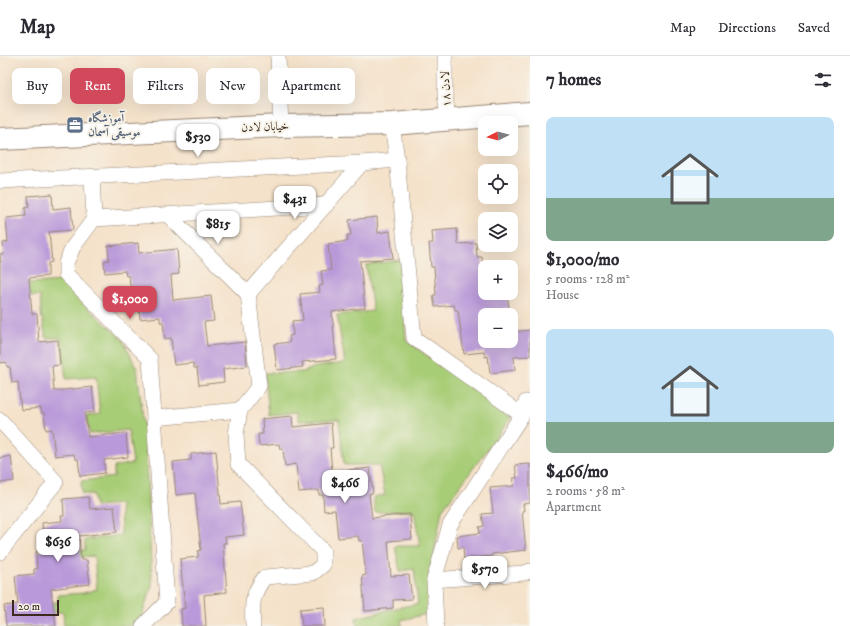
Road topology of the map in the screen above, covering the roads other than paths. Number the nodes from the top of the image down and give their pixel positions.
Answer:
1 (445, 57) edge
2 (279, 63) edge
3 (530, 113) edge
4 (448, 120) junction
5 (392, 124) junction
6 (281, 126) junction
7 (0, 140) edge
8 (397, 160) junction
9 (362, 164) junction
10 (92, 176) junction
11 (0, 181) edge
12 (326, 205) junction
13 (168, 215) junction
14 (94, 219) junction
15 (248, 294) junction
16 (530, 402) edge
17 (240, 410) junction
18 (522, 415) junction
19 (154, 418) junction
20 (0, 420) edge
21 (0, 552) edge
22 (530, 571) edge
23 (434, 580) junction
24 (143, 626) edge
25 (253, 626) edge
26 (436, 626) edge

1 - 4 street, ۱۸ لادن
2 - 6 street
3 - 4 street, خیابان لادن
4 - 5 street, خیابان لادن
5 - 6 street, خیابان لادن
5 - 8 street
6 - 7 street, خیابان لادن
8 - 9 street
8 - 18 street
9 - 10 street
9 - 12 street
10 - 11 street
10 - 14 street
12 - 13 street
12 - 15 street
13 - 14 street
13 - 15 street
14 - 19 street
15 - 17 street
16 - 18 street
17 - 19 street
17 - 25 street
18 - 23 street
19 - 24 street
20 - 21 street
22 - 23 street
23 - 26 street

